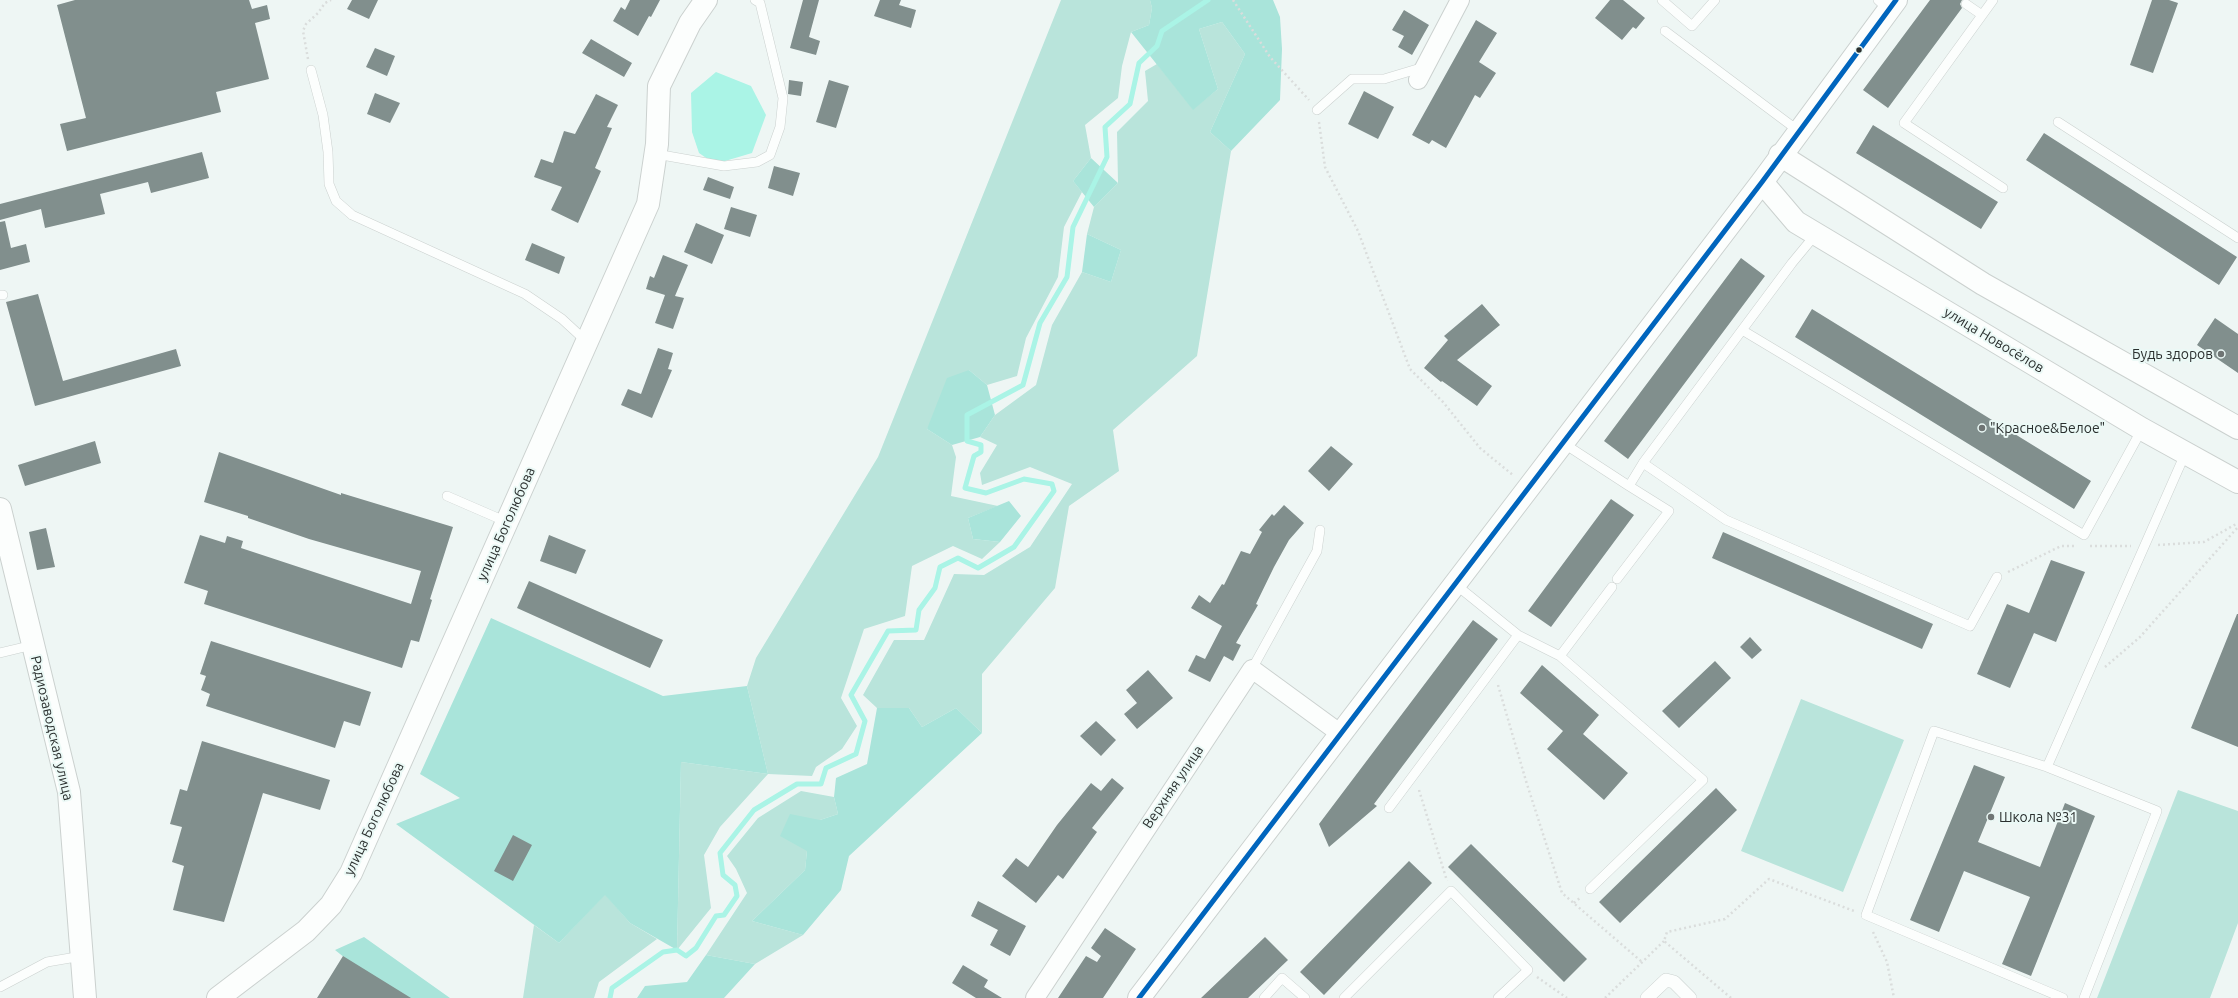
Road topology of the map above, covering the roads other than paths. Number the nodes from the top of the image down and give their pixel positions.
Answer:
1 (706, 0) edge
2 (755, 0) edge
3 (1460, 0) edge
4 (1662, 0) edge
5 (1715, 0) edge
6 (1994, 0) edge
7 (1888, 3) edge
8 (1966, 4) dead end
9 (1982, 15) junction
10 (1665, 30) dead end
11 (311, 70) road end
12 (1422, 73) joint
13 (1317, 110) road end
14 (2058, 122) dead end
15 (1800, 132) junction
16 (656, 154) junction
17 (1780, 155) junction
18 (1762, 182) junction
19 (2003, 188) dead end
20 (1817, 234) junction
21 (2237, 235) edge
22 (1742, 330) junction
23 (587, 342) junction
24 (2238, 428) edge
25 (2142, 429) junction
26 (1562, 443) junction
27 (2185, 454) junction
28 (1643, 463) junction
29 (2238, 482) edge
30 (1629, 486) junction
31 (448, 496) dead end
32 (0, 509) edge
33 (507, 522) junction
34 (1320, 530) dead end
35 (1997, 578) road end
36 (1455, 584) junction
37 (1518, 635) junction
38 (33, 644) junction
39 (0, 652) edge
40 (1560, 656) junction
41 (1252, 669) junction
42 (1340, 734) junction
43 (2047, 767) junction
44 (1389, 808) dead end
45 (1590, 890) dead end
46 (82, 956) junction
47 (0, 987) edge
48 (89, 996) edge
49 (218, 998) edge
50 (1035, 998) edge
51 (1139, 998) edge
52 (1264, 998) edge
53 (1305, 998) edge
54 (1344, 998) edge
55 (1498, 998) edge
56 (1647, 998) edge
57 (1690, 998) edge
58 (2063, 998) edge
59 (2084, 998) edge

1 - 16 street, улица Боголюбова
2 - 16 lane
3 - 12 street
4 - 5 lane
6 - 9 lane
7 - 15 street
8 - 9 lane
9 - 19 lane
10 - 15 lane
11 - 23 lane
12 - 13 lane
14 - 21 lane
15 - 17 street
16 - 23 street, улица Боголюбова
17 - 18 street
17 - 24 street
18 - 20 street, улица Новосёлов
18 - 26 street
20 - 22 lane
20 - 25 street, улица Новосёлов
22 - 25 lane
22 - 28 lane
23 - 33 street, улица Боголюбова
25 - 27 street, улица Новосёлов
26 - 30 lane
26 - 36 street
27 - 29 street, улица Новосёлов
27 - 43 lane
28 - 30 lane
28 - 35 lane
30 - 40 lane
31 - 33 lane
32 - 38 street, Радиозаводская улица
33 - 49 street, улица Боголюбова
34 - 41 lane
36 - 37 lane
36 - 42 street
37 - 40 lane
37 - 44 lane
38 - 39 lane
38 - 46 street, Радиозаводская улица
40 - 45 lane
41 - 42 street
41 - 50 street, Верхняя улица
42 - 51 street
43 - 58 lane
43 - 59 lane
46 - 47 lane
46 - 48 street, Радиозаводская улица
52 - 53 lane
54 - 55 lane
56 - 57 street

